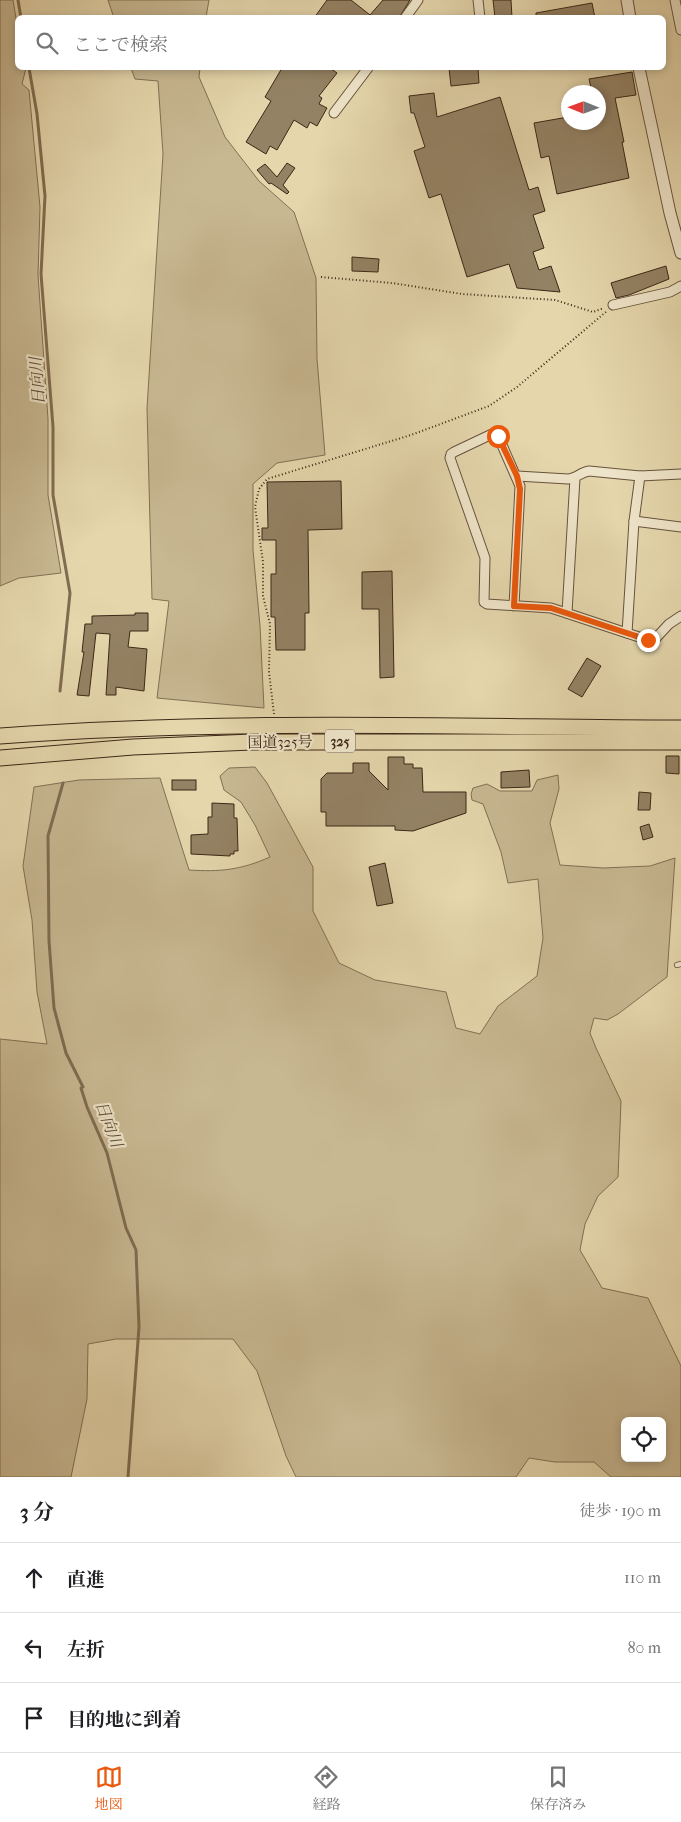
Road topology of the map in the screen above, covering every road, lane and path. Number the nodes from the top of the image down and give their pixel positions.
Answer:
1 (418, 0) edge
2 (478, 0) edge
3 (627, 0) edge
4 (675, 0) edge
5 (407, 15) edge
6 (480, 15) edge
7 (630, 15) edge
8 (681, 30) edge
9 (366, 70) edge
10 (639, 70) edge
11 (334, 113) dead end
12 (681, 253) edge
13 (321, 278) dead end
14 (681, 286) edge
15 (614, 305) junction
16 (681, 474) edge
17 (517, 476) junction
18 (640, 476) junction
19 (576, 478) junction
20 (634, 521) junction
21 (681, 527) edge
22 (514, 606) junction
23 (567, 613) junction
24 (681, 616) edge
25 (627, 633) junction
26 (276, 726) junction
27 (681, 728) edge
28 (0, 736) edge
29 (681, 742) edge
30 (0, 758) edge

1 - 5 street
2 - 6 street
3 - 7 street
4 - 8 street
9 - 11 street
10 - 12 street
13 - 15 path
14 - 15 street
15 - 26 path
16 - 18 street
17 - 19 street
17 - 22 street
17 - 22 street
18 - 19 street
18 - 20 street
19 - 23 street
20 - 21 street
20 - 25 street
22 - 23 street
23 - 25 street
24 - 25 street
26 - 27 highway, 国道325号 / 325
26 - 28 highway, 国道325号 / 325
29 - 30 highway, 国道325号 / 325

